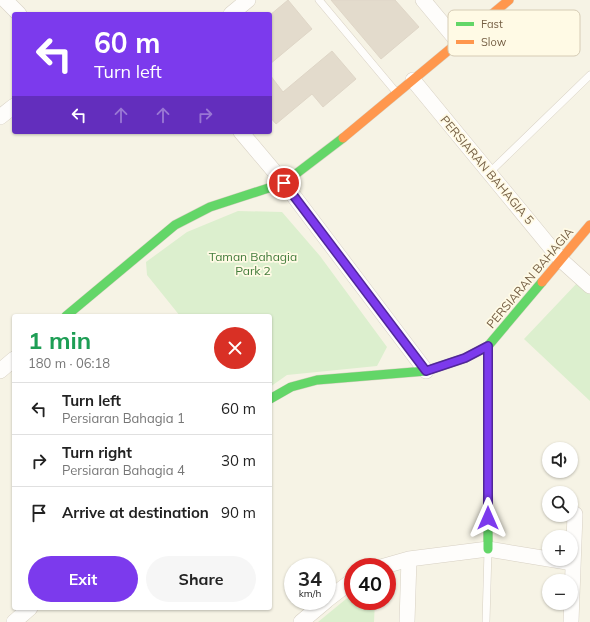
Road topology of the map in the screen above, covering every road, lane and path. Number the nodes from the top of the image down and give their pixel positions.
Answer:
1 (248, 0) edge
2 (319, 0) edge
3 (423, 0) edge
4 (509, 0) edge
5 (497, 10) edge
6 (233, 12) edge
7 (448, 30) edge
8 (448, 50) edge
9 (590, 75) edge
10 (412, 80) junction
11 (397, 93) junction
12 (12, 108) edge
13 (0, 117) edge
14 (243, 134) edge
15 (490, 172) junction
16 (284, 183) junction
17 (590, 225) edge
18 (561, 260) junction
19 (590, 286) edge
20 (68, 314) edge
21 (488, 346) junction
22 (12, 361) edge
23 (0, 371) edge
24 (426, 371) junction
25 (272, 399) edge
26 (488, 549) junction
27 (542, 558) edge
28 (409, 559) junction
29 (396, 563) edge
30 (573, 566) edge
31 (344, 587) edge
32 (336, 593) edge
33 (28, 610) edge
34 (315, 610) edge
35 (14, 622) edge
36 (301, 622) edge
37 (407, 622) edge
38 (486, 622) edge
39 (571, 622) edge

1 - 6 street
2 - 11 lane
3 - 7 street
4 - 5 street
8 - 10 street
9 - 15 lane
10 - 11 street
10 - 15 street, PERSIARAN BAHAGIA 5
11 - 16 street
12 - 13 street
14 - 16 street
15 - 18 street, PERSIARAN BAHAGIA 5
16 - 20 street
16 - 24 street
17 - 18 street, PERSIARAN BAHAGIA
18 - 19 street, PERSIARAN BAHAGIA 5
18 - 21 street, PERSIARAN BAHAGIA
21 - 24 street
21 - 26 street
22 - 23 street
24 - 25 street
26 - 27 street
26 - 28 street
26 - 38 lane
28 - 29 street
28 - 37 street
30 - 39 street
31 - 32 street
33 - 35 street
34 - 36 street

